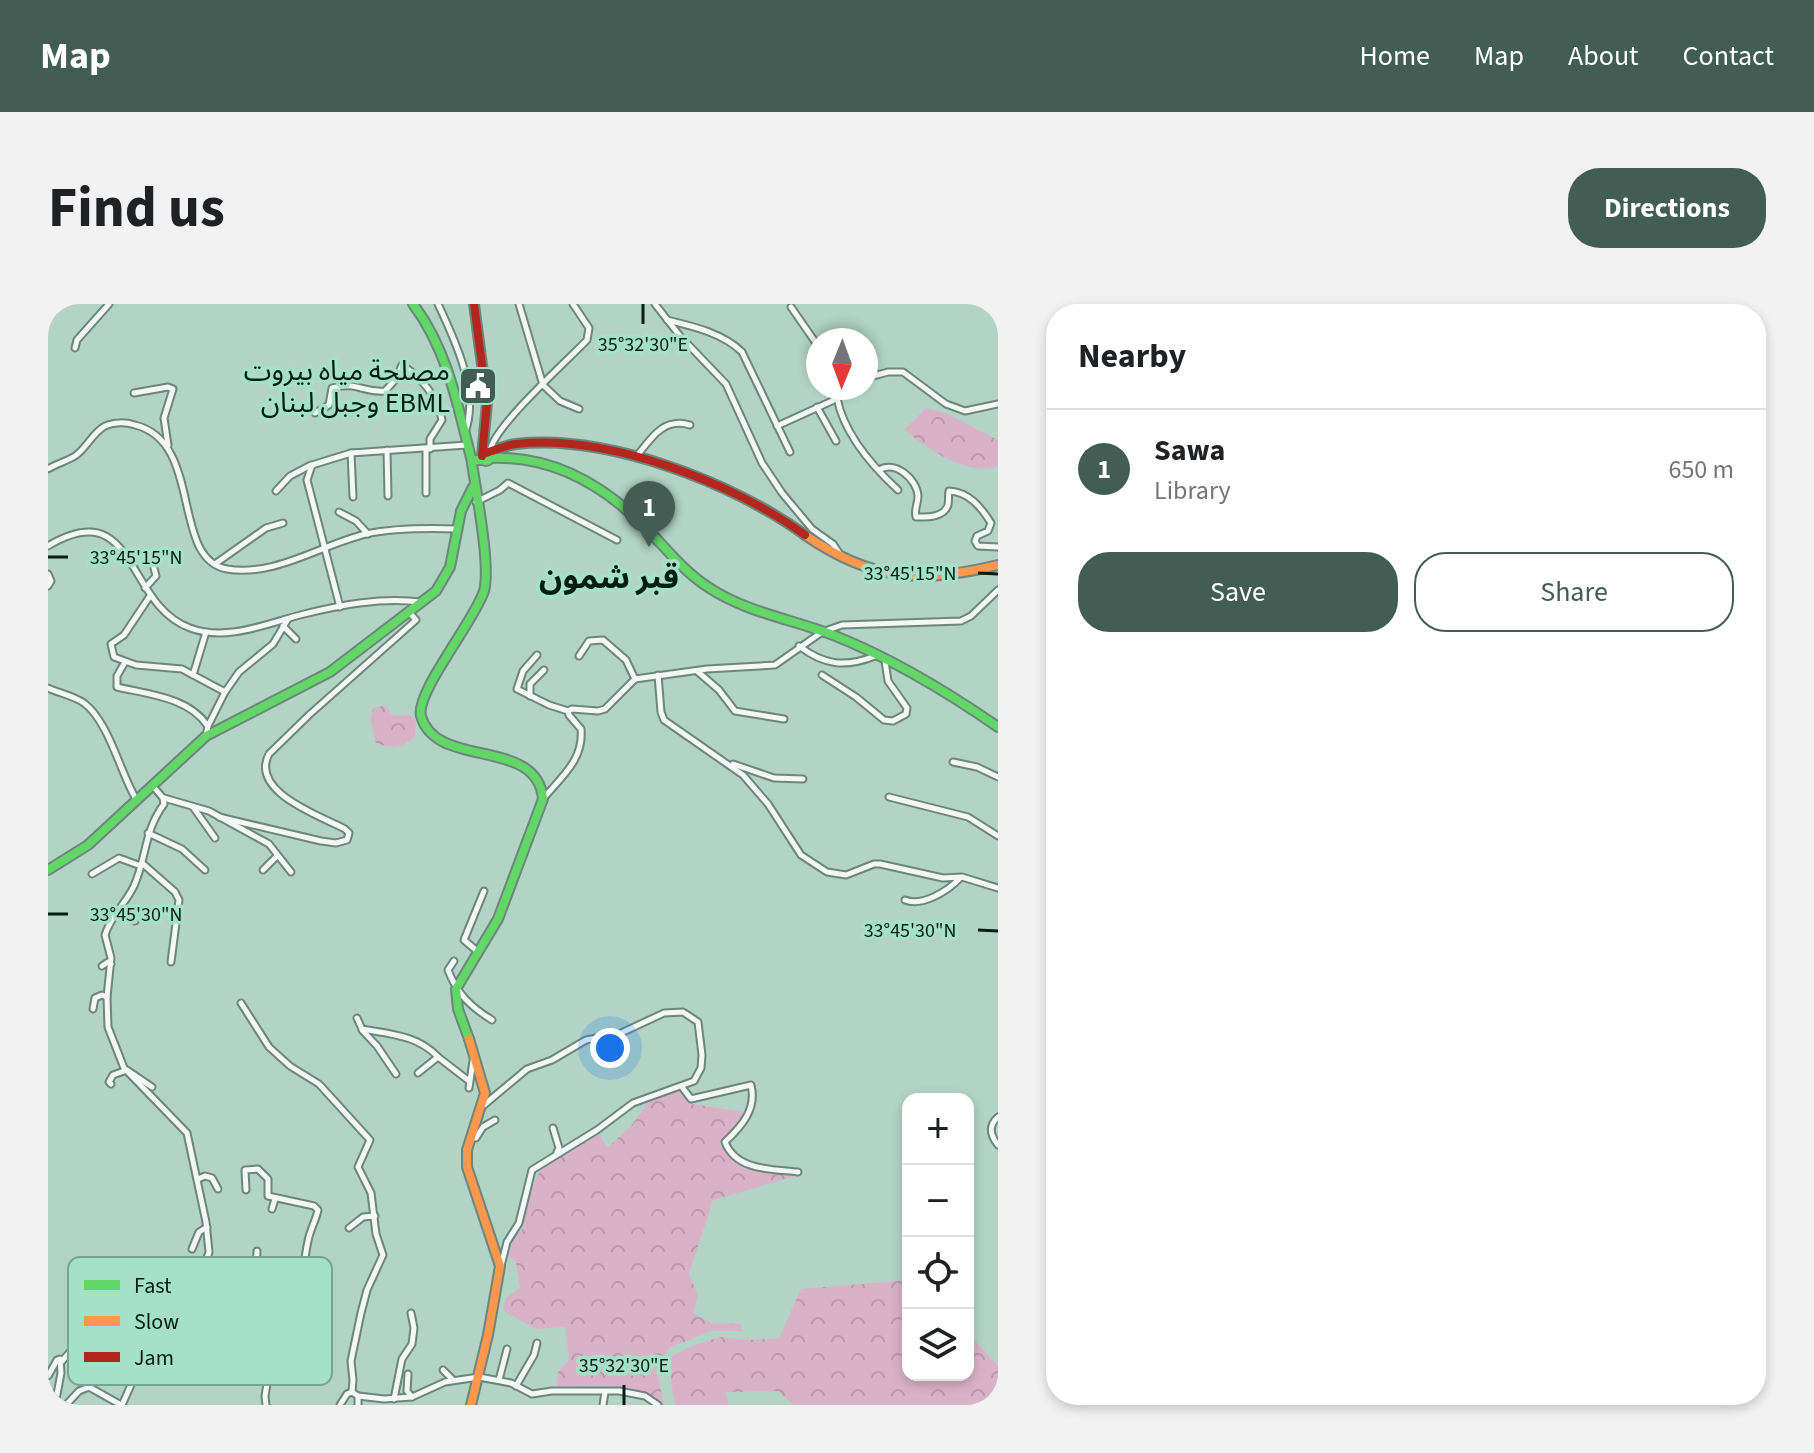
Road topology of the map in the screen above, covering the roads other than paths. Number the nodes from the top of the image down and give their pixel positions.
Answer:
1 (109, 304) edge
2 (413, 304) edge
3 (438, 304) edge
4 (474, 304) edge
5 (519, 304) edge
6 (573, 304) edge
7 (655, 304) edge
8 (791, 307) dead end
9 (666, 320) junction
10 (806, 329) edge
11 (75, 348) dead end
12 (878, 375) edge
13 (543, 385) junction
14 (134, 393) dead end
15 (833, 400) edge
16 (837, 400) edge
17 (998, 404) edge
18 (817, 407) junction
19 (579, 409) dead end
20 (315, 413) dead end
21 (690, 425) dead end
22 (777, 426) junction
23 (465, 433) junction
24 (836, 441) dead end
25 (467, 445) junction
26 (428, 449) junction
27 (169, 450) junction
28 (387, 450) junction
29 (790, 452) dead end
30 (351, 453) junction
31 (486, 456) junction
32 (637, 456) junction
33 (472, 462) junction
34 (312, 465) junction
35 (48, 469) edge
36 (879, 470) junction
37 (473, 487) junction
38 (898, 490) dead end
39 (276, 491) dead end
40 (426, 493) dead end
41 (388, 496) dead end
42 (353, 497) dead end
43 (476, 502) junction
44 (339, 512) dead end
45 (283, 523) dead end
46 (458, 529) junction
47 (368, 534) junction
48 (617, 540) dead end
49 (48, 546) edge
50 (998, 547) edge
51 (324, 549) junction
52 (841, 557) junction
53 (152, 560) dead end
54 (214, 565) junction
55 (998, 565) edge
56 (48, 574) edge
57 (48, 586) edge
58 (145, 588) junction
59 (998, 590) edge
60 (150, 596) junction
61 (421, 603) junction
62 (340, 607) junction
63 (409, 612) junction
64 (288, 618) junction
65 (283, 626) junction
66 (206, 632) junction
67 (822, 632) junction
68 (296, 639) dead end
69 (799, 646) junction
70 (537, 655) dead end
71 (579, 656) dead end
72 (875, 656) junction
73 (885, 661) junction
74 (125, 662) junction
75 (544, 670) dead end
76 (696, 671) junction
77 (193, 675) junction
78 (658, 675) junction
79 (822, 675) dead end
80 (635, 679) junction
81 (48, 688) edge
82 (225, 692) junction
83 (531, 696) junction
84 (568, 711) junction
85 (784, 719) dead end
86 (998, 727) edge
87 (207, 731) junction
88 (718, 757) junction
89 (953, 762) dead end
90 (998, 777) edge
91 (803, 779) dead end
92 (151, 784) junction
93 (889, 797) dead end
94 (163, 798) junction
95 (136, 799) junction
96 (543, 799) junction
97 (193, 806) junction
98 (219, 817) junction
99 (148, 833) junction
100 (998, 836) edge
101 (215, 838) dead end
102 (277, 856) junction
103 (142, 865) junction
104 (48, 870) edge
105 (205, 870) dead end
106 (263, 870) dead end
107 (291, 872) dead end
108 (92, 874) dead end
109 (960, 877) junction
110 (998, 888) edge
111 (484, 891) dead end
112 (905, 900) dead end
113 (118, 911) junction
114 (135, 921) dead end
115 (478, 952) junction
116 (454, 961) dead end
117 (171, 962) dead end
118 (111, 964) junction
119 (102, 966) dead end
120 (456, 989) junction
121 (107, 997) junction
122 (241, 1003) dead end
123 (93, 1009) dead end
124 (357, 1018) dead end
125 (492, 1020) dead end
126 (362, 1029) junction
127 (380, 1033) junction
128 (375, 1045) junction
129 (474, 1053) junction
130 (438, 1057) junction
131 (127, 1070) junction
132 (418, 1073) dead end
133 (396, 1074) dead end
134 (113, 1075) junction
135 (103, 1082) dead end
136 (111, 1084) dead end
137 (152, 1087) dead end
138 (682, 1087) junction
139 (484, 1105) junction
140 (998, 1117) edge
141 (495, 1120) dead end
142 (553, 1128) dead end
143 (471, 1137) junction
144 (998, 1145) edge
145 (557, 1153) junction
146 (798, 1172) dead end
147 (198, 1179) junction
148 (218, 1189) dead end
149 (246, 1190) dead end
150 (275, 1199) junction
151 (272, 1209) dead end
152 (375, 1216) junction
153 (207, 1227) junction
154 (349, 1228) dead end
155 (192, 1249) dead end
156 (257, 1251) dead end
157 (208, 1257) edge
158 (257, 1257) edge
159 (307, 1257) edge
160 (500, 1271) junction
161 (411, 1313) dead end
162 (537, 1343) dead end
163 (507, 1349) dead end
164 (68, 1354) edge
165 (62, 1361) junction
166 (443, 1370) dead end
167 (408, 1374) dead end
168 (48, 1376) edge
169 (479, 1377) junction
170 (453, 1381) junction
171 (496, 1382) junction
172 (130, 1385) edge
173 (267, 1385) edge
174 (516, 1386) junction
175 (605, 1392) junction
176 (355, 1394) junction
177 (415, 1396) junction
178 (394, 1399) junction
179 (55, 1405) edge
180 (66, 1405) edge
181 (121, 1405) edge
182 (266, 1405) edge
183 (340, 1405) edge
184 (358, 1405) edge
185 (411, 1405) edge
186 (471, 1405) edge
187 (603, 1405) edge
188 (658, 1405) edge

1 - 11 street
2 - 23 main road
3 - 23 street
4 - 31 main road
5 - 13 street
6 - 13 street
7 - 9 street
8 - 10 street
9 - 22 street
9 - 52 street
12 - 17 street
13 - 19 street
13 - 31 street
14 - 27 street
15 - 18 street
16 - 36 street
18 - 22 street
18 - 24 street
20 - 26 street
21 - 32 street
22 - 29 street
23 - 25 main road
25 - 26 street
25 - 33 main road
26 - 28 street
26 - 40 street
27 - 35 street
27 - 54 street
28 - 30 street
28 - 41 street
30 - 34 street
30 - 42 street
31 - 32 main road
31 - 33 main road
31 - 67 main road
32 - 52 main road
33 - 37 main road
34 - 39 street
34 - 51 street
36 - 38 street
36 - 50 street
37 - 43 main road
37 - 46 main road
43 - 48 street
43 - 96 main road
44 - 47 street
45 - 54 street
46 - 47 street
46 - 61 main road
47 - 51 street
49 - 58 street
51 - 54 street
51 - 62 street
52 - 55 main road
53 - 58 street
56 - 57 street
58 - 60 street
59 - 67 street
60 - 66 street
60 - 74 street
61 - 62 street
61 - 63 main road
62 - 64 street
63 - 87 main road
63 - 98 street
64 - 65 street
64 - 66 street
65 - 68 street
65 - 82 street
66 - 77 street
67 - 69 street
67 - 72 main road
69 - 72 street
69 - 76 street
70 - 83 street
71 - 80 street
72 - 73 main road
73 - 79 street
73 - 86 main road
74 - 77 street
74 - 87 street
75 - 83 street
76 - 78 street
76 - 85 street
77 - 82 street
78 - 80 street
78 - 88 street
80 - 84 street
81 - 95 street
82 - 87 street
83 - 84 street
84 - 96 street
87 - 92 main road
88 - 91 street
88 - 109 street
89 - 90 street
92 - 94 street
92 - 95 main road
93 - 100 street
94 - 97 street
94 - 99 street
95 - 104 main road
96 - 115 main road
97 - 98 street
97 - 101 street
98 - 102 street
99 - 103 street
99 - 105 street
102 - 106 street
102 - 107 street
103 - 108 street
103 - 113 street
103 - 117 street
109 - 110 street
109 - 112 street
111 - 115 street
113 - 114 street
113 - 118 street
115 - 120 main road
116 - 120 street
118 - 119 street
118 - 121 street
120 - 125 street
120 - 129 main road
121 - 123 street
121 - 131 street
122 - 152 street
124 - 126 street
126 - 127 street
126 - 128 street
127 - 128 street
127 - 130 street
128 - 133 street
129 - 130 street
129 - 139 main road
130 - 132 street
131 - 134 street
131 - 137 street
131 - 147 street
134 - 135 street
134 - 136 street
138 - 139 street
138 - 145 street
138 - 146 street
139 - 143 main road
140 - 144 street
141 - 143 street
142 - 145 street
143 - 160 main road
145 - 160 street
147 - 148 street
147 - 153 street
149 - 150 street
150 - 151 street
150 - 159 street
152 - 154 street
152 - 176 street
153 - 155 street
153 - 157 street
156 - 158 street
160 - 169 main road
161 - 178 street
162 - 174 street
163 - 171 street
164 - 165 street
165 - 168 street
165 - 179 street
166 - 170 street
167 - 177 street
169 - 170 street
169 - 171 street
169 - 186 main road
170 - 177 street
171 - 174 street
172 - 181 street
173 - 182 street
174 - 175 street
175 - 187 street
175 - 188 street
176 - 178 street
176 - 183 street
176 - 184 street
177 - 178 street
177 - 185 street
180 - 181 street

